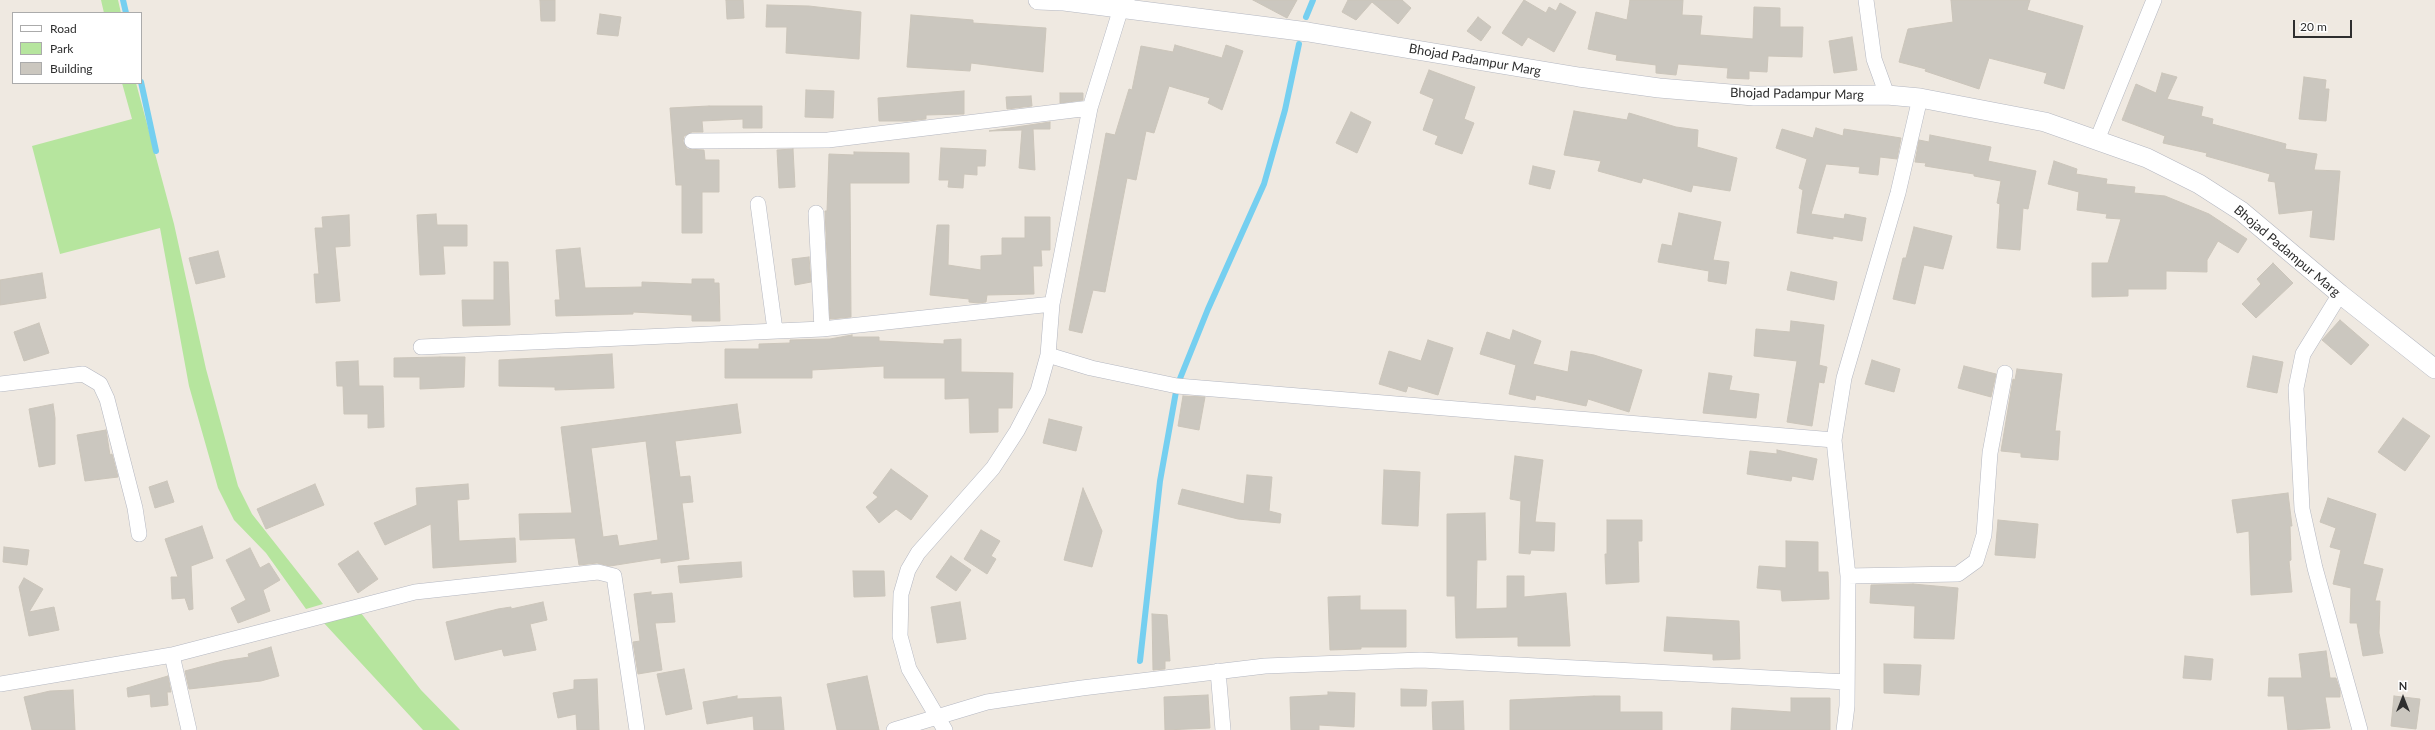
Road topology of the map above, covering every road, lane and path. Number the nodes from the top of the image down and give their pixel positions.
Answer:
1 (1038, 0) edge
2 (1866, 0) edge
3 (2154, 0) edge
4 (1124, 4) edge
5 (1887, 95) junction
6 (1920, 98) junction
7 (1090, 108) junction
8 (2097, 140) junction
9 (692, 141) dead end
10 (758, 204) dead end
11 (816, 213) dead end
12 (2340, 294) junction
13 (1052, 304) junction
14 (822, 329) junction
15 (775, 330) junction
16 (421, 347) dead end
17 (1048, 355) junction
18 (2435, 369) edge
19 (2005, 373) dead end
20 (0, 384) edge
21 (1834, 440) junction
22 (139, 534) dead end
23 (1848, 576) junction
24 (172, 654) junction
25 (1218, 670) junction
26 (1847, 682) junction
27 (0, 684) edge
28 (936, 716) junction
29 (189, 730) edge
30 (637, 730) edge
31 (894, 730) edge
32 (945, 730) edge
33 (1223, 730) edge
34 (1844, 730) edge
35 (2360, 730) edge

1 - 4 street, Bhojad Padampur Marg
2 - 5 street
3 - 8 street
4 - 5 street, Bhojad Padampur Marg
4 - 7 street
5 - 6 street, Bhojad Padampur Marg
6 - 8 street, Bhojad Padampur Marg
6 - 21 street
7 - 9 street
7 - 13 street
8 - 12 street, Bhojad Padampur Marg
10 - 15 street
11 - 14 street
12 - 18 street, Bhojad Padampur Marg
12 - 35 street
13 - 14 street
13 - 17 street
14 - 15 street
15 - 16 street
17 - 21 street
17 - 28 street
19 - 23 street
20 - 22 street
21 - 23 street
23 - 26 street
24 - 27 street
24 - 29 street
24 - 30 street
25 - 26 street
25 - 28 street
25 - 33 street
26 - 34 street
28 - 31 street
28 - 32 street

